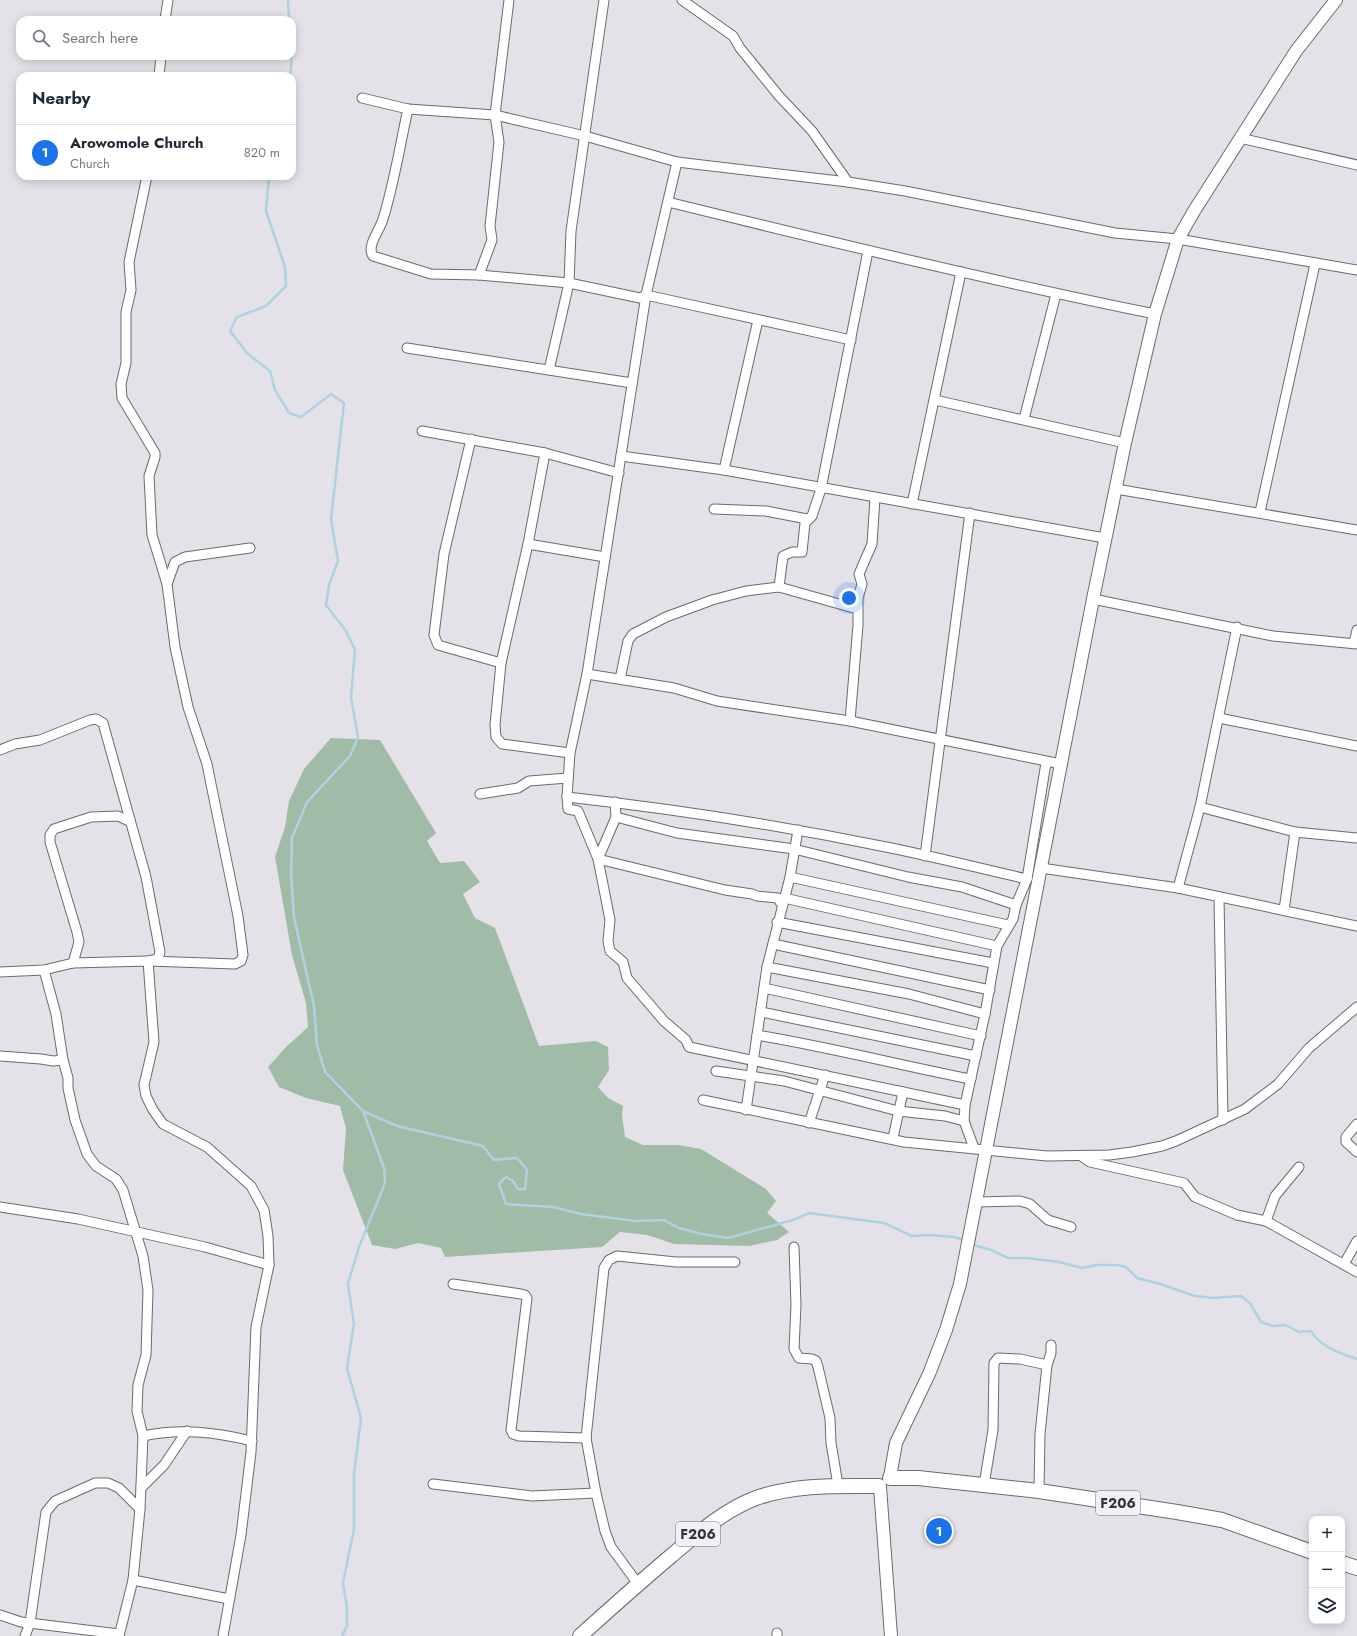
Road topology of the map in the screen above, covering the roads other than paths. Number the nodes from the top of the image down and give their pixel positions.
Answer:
1 (168, 0) edge
2 (509, 0) edge
3 (604, 0) edge
4 (682, 0) edge
5 (1336, 0) edge
6 (166, 16) edge
7 (161, 60) edge
8 (159, 72) edge
9 (362, 98) dead end
10 (408, 109) junction
11 (495, 115) junction
12 (586, 136) junction
13 (1240, 138) junction
14 (678, 162) junction
15 (1357, 165) edge
16 (146, 180) edge
17 (848, 182) junction
18 (668, 202) junction
19 (1178, 239) junction
20 (868, 251) junction
21 (1315, 264) junction
22 (1357, 270) edge
23 (961, 272) junction
24 (479, 275) junction
25 (569, 283) junction
26 (1056, 294) junction
27 (646, 295) junction
28 (1155, 314) junction
29 (758, 320) junction
30 (851, 340) junction
31 (407, 348) dead end
32 (549, 370) junction
33 (632, 383) junction
34 (935, 400) junction
35 (1024, 419) junction
36 (422, 431) dead end
37 (472, 439) junction
38 (1125, 443) junction
39 (545, 453) junction
40 (621, 456) junction
41 (724, 470) junction
42 (619, 473) junction
43 (821, 489) junction
44 (1116, 489) junction
45 (876, 498) junction
46 (912, 504) junction
47 (714, 509) dead end
48 (1260, 512) junction
49 (970, 513) junction
50 (808, 519) junction
51 (1357, 530) edge
52 (1105, 538) junction
53 (528, 544) junction
54 (250, 548) dead end
55 (605, 558) junction
56 (167, 584) junction
57 (779, 587) junction
58 (1093, 599) junction
59 (857, 609) junction
60 (1237, 627) junction
61 (1357, 630) edge
62 (1356, 643) edge
63 (501, 663) junction
64 (587, 674) junction
65 (620, 679) junction
66 (1219, 718) junction
67 (850, 721) junction
68 (939, 739) junction
69 (1357, 746) edge
70 (0, 750) edge
71 (570, 753) junction
72 (1046, 762) junction
73 (1061, 764) junction
74 (568, 778) junction
75 (480, 794) dead end
76 (567, 796) junction
77 (615, 802) junction
78 (126, 807) junction
79 (1200, 807) junction
80 (118, 816) junction
81 (616, 817) junction
82 (129, 821) junction
83 (798, 830) junction
84 (1295, 832) junction
85 (1357, 838) edge
86 (794, 849) junction
87 (925, 856) junction
88 (598, 859) junction
89 (1041, 868) junction
90 (790, 878) junction
91 (1027, 879) junction
92 (1178, 888) junction
93 (1219, 897) junction
94 (784, 898) junction
95 (1016, 905) junction
96 (1284, 910) junction
97 (777, 922) junction
98 (1008, 925) junction
99 (1357, 926) edge
100 (773, 944) junction
101 (997, 946) junction
102 (148, 961) junction
103 (73, 963) junction
104 (993, 963) junction
105 (767, 967) junction
106 (1, 970) edge
107 (44, 970) junction
108 (764, 988) junction
109 (990, 990) junction
110 (1357, 1007) edge
111 (761, 1012) junction
112 (985, 1014) junction
113 (757, 1035) junction
114 (980, 1036) junction
115 (0, 1056) edge
116 (976, 1056) junction
117 (63, 1060) junction
118 (753, 1061) junction
119 (716, 1071) dead end
120 (825, 1075) junction
121 (750, 1077) junction
122 (971, 1079) junction
123 (821, 1090) junction
124 (903, 1092) junction
125 (703, 1100) dead end
126 (965, 1105) junction
127 (746, 1110) junction
128 (898, 1111) junction
129 (1223, 1120) junction
130 (964, 1121) junction
131 (809, 1124) junction
132 (1357, 1124) edge
133 (893, 1138) junction
134 (974, 1148) junction
135 (987, 1149) junction
136 (1357, 1152) edge
137 (1077, 1154) junction
138 (1299, 1166) dead end
139 (976, 1202) junction
140 (0, 1207) edge
141 (1266, 1221) junction
142 (1071, 1227) dead end
143 (135, 1233) junction
144 (1357, 1241) edge
145 (794, 1247) dead end
146 (735, 1262) dead end
147 (1344, 1264) junction
148 (269, 1265) junction
149 (1357, 1272) edge
150 (453, 1284) dead end
151 (1051, 1345) dead end
152 (1047, 1365) junction
153 (186, 1432) junction
154 (143, 1436) junction
155 (586, 1438) junction
156 (252, 1441) junction
157 (885, 1482) junction
158 (433, 1484) dead end
159 (984, 1484) junction
160 (840, 1485) junction
161 (141, 1488) junction
162 (1039, 1491) junction
163 (596, 1493) junction
164 (140, 1509) junction
165 (1309, 1551) edge
166 (1345, 1564) edge
167 (1357, 1568) edge
168 (133, 1580) junction
169 (638, 1584) junction
170 (229, 1599) junction
171 (0, 1616) edge
172 (30, 1623) junction
173 (119, 1635) edge
174 (25, 1636) edge
175 (223, 1636) edge
176 (580, 1636) edge
177 (891, 1636) edge

1 - 6 street
2 - 11 street
3 - 12 street
4 - 17 street
5 - 13 main road
7 - 8 street
9 - 10 street
10 - 11 street
10 - 24 street
11 - 12 street
11 - 24 street
12 - 14 street
12 - 25 street
13 - 15 street
13 - 19 main road
14 - 17 street
14 - 18 street
16 - 56 street
17 - 19 street
18 - 20 street
18 - 27 street
19 - 21 street
19 - 28 main road
20 - 23 street
20 - 30 street
21 - 22 street
21 - 48 street
23 - 26 street
23 - 34 street
24 - 25 street
25 - 27 street
25 - 32 street
26 - 28 street
26 - 35 street
27 - 29 street
27 - 33 street
28 - 38 main road
29 - 30 street
29 - 41 street
30 - 43 street
31 - 32 street
32 - 33 street
33 - 40 street
34 - 35 street
34 - 46 street
35 - 38 street
36 - 37 street
37 - 39 street
37 - 63 street
38 - 44 main road
39 - 42 street
39 - 53 street
40 - 41 street
40 - 42 street
41 - 43 street
42 - 55 street
43 - 45 street
43 - 50 street
44 - 48 street
44 - 52 main road
45 - 46 street
45 - 59 street
46 - 49 street
47 - 50 street
48 - 51 street
49 - 52 street
49 - 68 street
50 - 57 street
52 - 58 main road
53 - 55 street
53 - 63 street
54 - 56 street
55 - 64 street
56 - 102 street
57 - 59 street
57 - 65 street
58 - 60 street
58 - 73 main road
59 - 67 street
60 - 62 street
60 - 66 street
61 - 62 street
63 - 71 street
64 - 65 street
64 - 71 street
65 - 67 street
66 - 69 street
66 - 79 street
67 - 68 street
68 - 72 street
68 - 87 street
70 - 78 street
71 - 74 street
72 - 73 street
72 - 91 street
73 - 89 main road
74 - 75 street
74 - 76 street
76 - 77 street
76 - 88 street
77 - 81 street
77 - 83 street
78 - 80 street
78 - 82 street
79 - 84 street
79 - 92 street
80 - 82 street
80 - 103 street
81 - 86 street
81 - 88 street
82 - 102 street
83 - 86 street
83 - 87 street
84 - 85 street
84 - 96 street
86 - 90 street
86 - 95 street
87 - 91 street
88 - 94 street
88 - 118 street
89 - 92 street
89 - 135 main road
90 - 94 street
90 - 98 street
91 - 95 street
92 - 93 street
93 - 96 street
93 - 129 street
94 - 97 street
94 - 101 street
95 - 98 street
96 - 99 street
97 - 100 street
97 - 104 street
98 - 101 street
100 - 105 street
100 - 109 street
101 - 104 street
102 - 103 street
102 - 148 street
103 - 107 street
104 - 109 street
105 - 108 street
105 - 112 street
106 - 107 street
107 - 117 street
108 - 111 street
108 - 114 street
109 - 112 street
110 - 129 street
111 - 113 street
111 - 116 street
112 - 114 street
113 - 118 street
113 - 122 street
114 - 116 street
115 - 117 street
116 - 122 street
117 - 143 street
118 - 120 street
118 - 121 street
119 - 121 street
120 - 123 street
120 - 124 street
121 - 123 street
121 - 127 street
122 - 126 street
123 - 128 street
123 - 131 street
124 - 126 street
124 - 128 street
125 - 127 street
126 - 130 street
127 - 131 street
128 - 130 street
128 - 133 street
129 - 137 street
130 - 134 street
131 - 133 street
132 - 136 street
133 - 134 street
134 - 135 street
135 - 137 street
135 - 139 main road
137 - 141 street
138 - 141 street
139 - 142 street
139 - 157 main road
140 - 143 street
141 - 147 street
143 - 148 street
143 - 154 street
144 - 147 street
145 - 160 street
146 - 155 street
147 - 149 street
148 - 156 street
150 - 155 street
151 - 152 street
152 - 159 street
152 - 162 street
153 - 154 street
153 - 156 street
153 - 161 street
154 - 161 street
155 - 163 street
156 - 170 street
157 - 159 main road, F206
157 - 160 main road, F206
157 - 177 main road
158 - 163 street
159 - 162 main road, F206
160 - 169 main road, F206
161 - 164 street
162 - 165 main road, F206
163 - 169 street
164 - 168 street
164 - 172 street
166 - 167 main road
168 - 170 street
168 - 173 street
169 - 176 main road, F206
170 - 175 street
171 - 172 street
172 - 173 street
172 - 174 street

